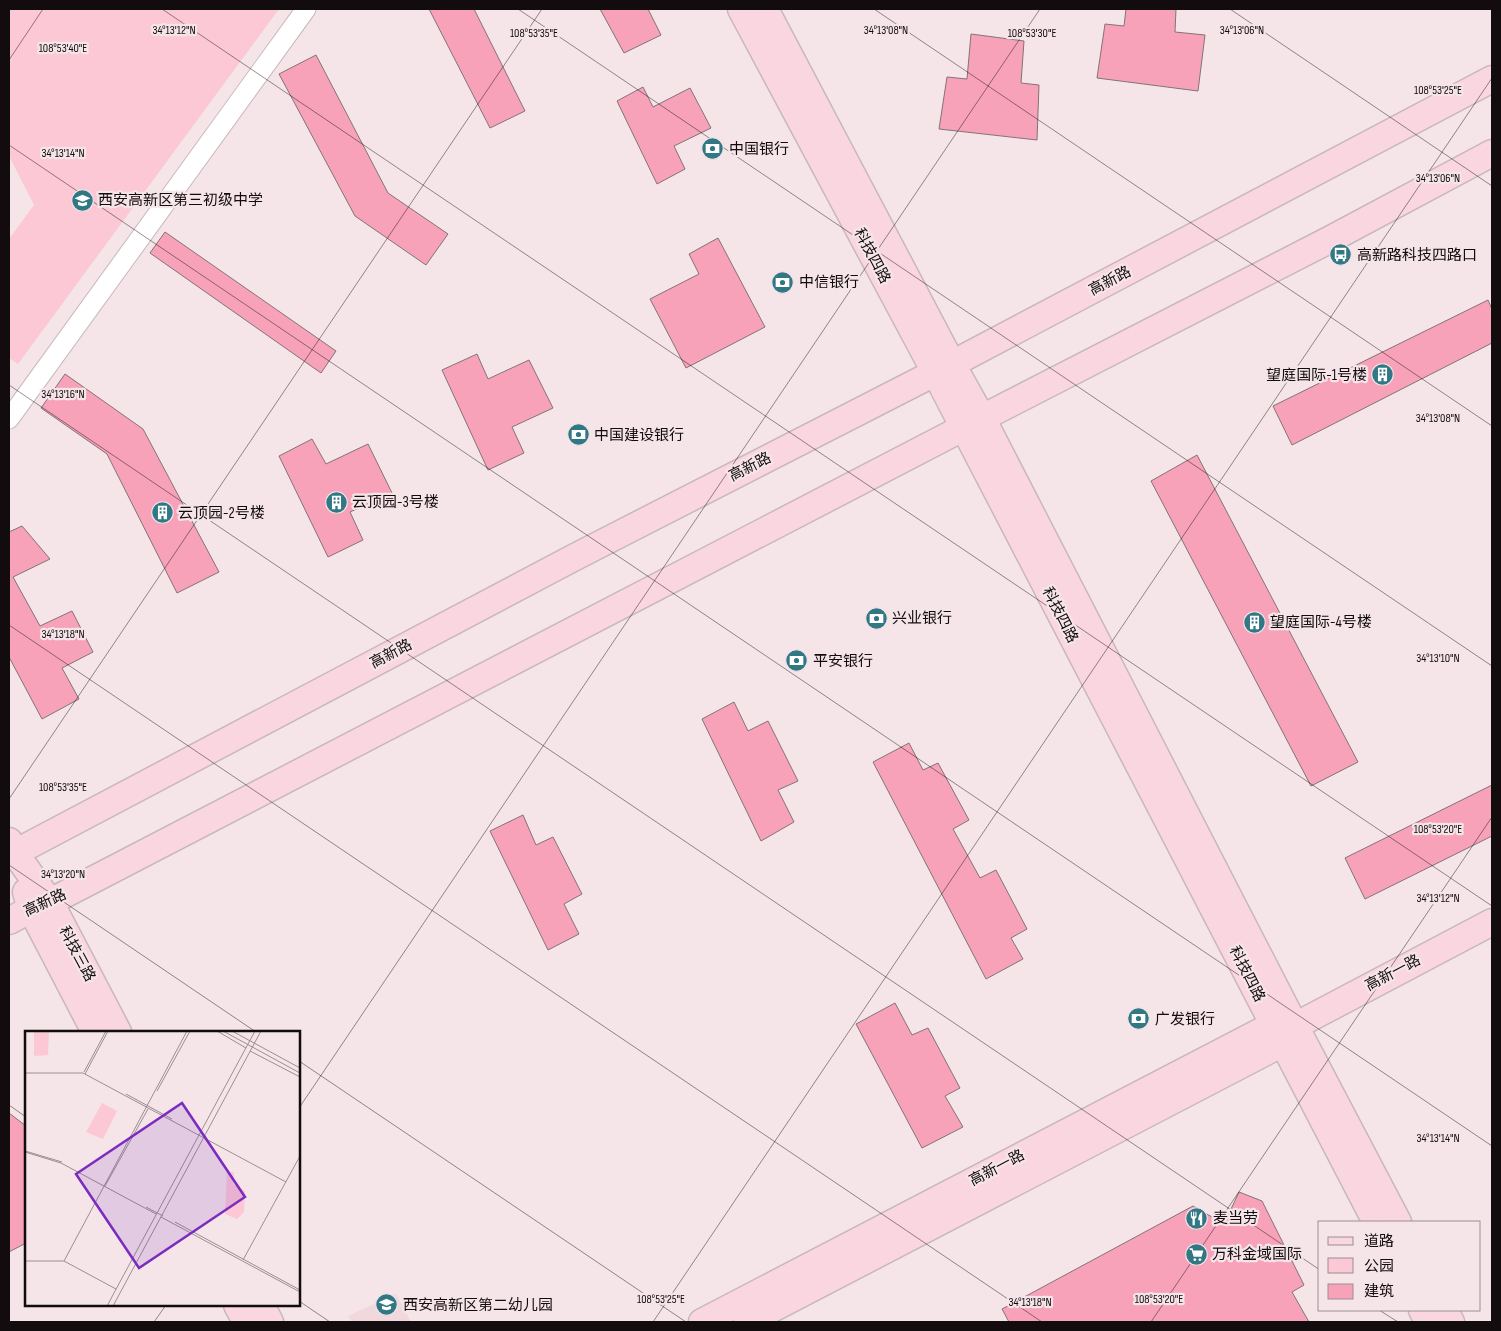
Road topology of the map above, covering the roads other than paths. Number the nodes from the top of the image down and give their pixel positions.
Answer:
1 (306, 9) edge
2 (741, 9) edge
3 (765, 9) edge
4 (1492, 79) edge
5 (1492, 154) edge
6 (943, 368) junction
7 (9, 419) edge
8 (973, 423) junction
9 (11, 850) edge
10 (30, 911) edge
11 (1492, 922) edge
12 (94, 1031) edge
13 (117, 1031) edge
14 (1284, 1031) junction
15 (1376, 1221) edge
16 (1397, 1221) edge
17 (238, 1306) edge
18 (262, 1306) edge
19 (1445, 1311) edge
20 (246, 1322) edge
21 (270, 1322) edge
22 (702, 1322) edge
23 (747, 1322) edge
24 (1451, 1322) edge

1 - 7 street
2 - 6 street, 科技四路
3 - 6 street, 科技四路
4 - 6 street, 高新路
5 - 8 street, 高新路
6 - 8 street, 科技四路
6 - 9 street, 高新路
8 - 10 street, 高新路
8 - 14 street, 科技四路
9 - 10 street, 科技三路
10 - 12 street, 科技三路
10 - 13 street, 科技三路
11 - 14 street, 高新一路
14 - 15 street, 科技四路
14 - 16 street, 科技四路
14 - 22 street, 高新一路
14 - 23 street, 高新一路
17 - 20 street
18 - 21 street
19 - 24 street

